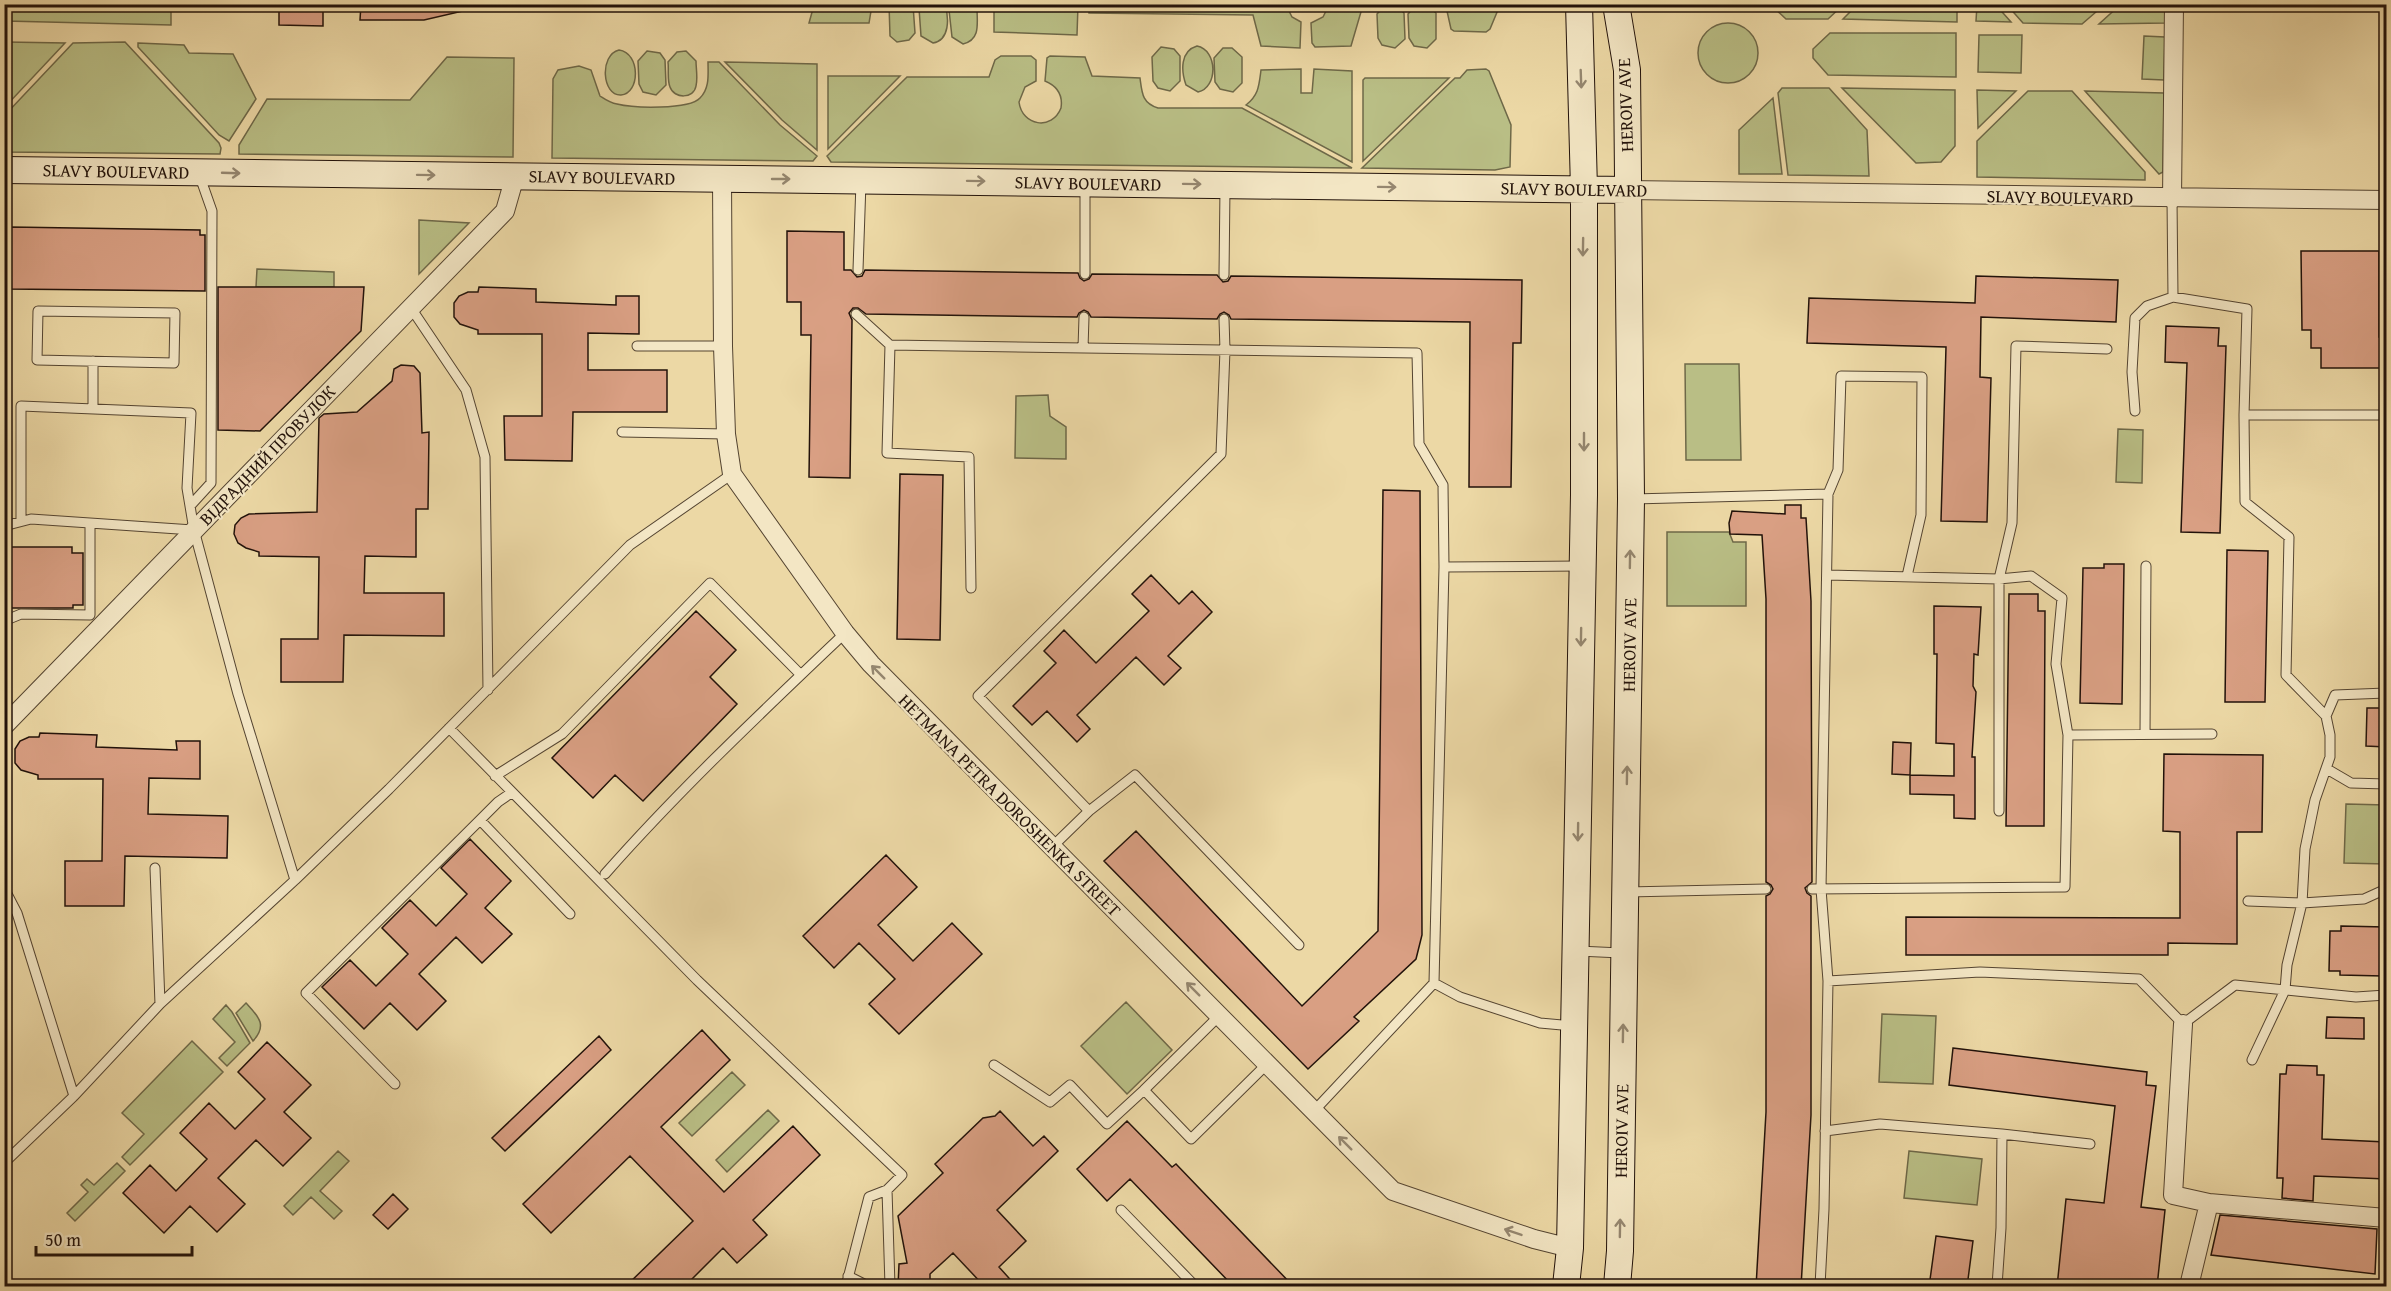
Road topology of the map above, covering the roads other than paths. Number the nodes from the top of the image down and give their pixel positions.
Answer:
1 (1579, 4) edge
2 (1616, 4) edge
3 (2174, 4) edge
4 (4, 170) edge
5 (198, 172) junction
6 (515, 176) junction
7 (722, 178) junction
8 (861, 180) junction
9 (1085, 183) junction
10 (1225, 184) junction
11 (1584, 189) junction
12 (1627, 190) junction
13 (2172, 199) junction
14 (2386, 200) edge
15 (858, 270) dead end
16 (1085, 274) dead end
17 (1224, 275) dead end
18 (2173, 297) junction
19 (411, 308) junction
20 (856, 314) dead end
21 (1084, 317) dead end
22 (1224, 319) dead end
23 (890, 345) junction
24 (637, 346) dead end
25 (723, 346) junction
26 (1083, 348) junction
27 (2107, 349) dead end
28 (1225, 350) junction
29 (93, 361) junction
30 (93, 409) junction
31 (2135, 411) dead end
32 (2244, 415) junction
33 (2386, 415) edge
34 (622, 432) dead end
35 (726, 434) junction
36 (732, 474) junction
37 (1828, 494) junction
38 (1631, 499) junction
39 (190, 506) junction
40 (21, 521) junction
41 (90, 524) junction
42 (4, 526) edge
43 (194, 530) junction
44 (1582, 566) junction
45 (2146, 566) dead end
46 (1444, 567) junction
47 (1827, 575) junction
48 (1907, 576) junction
49 (1999, 579) junction
50 (971, 588) dead end
51 (4, 621) edge
52 (845, 633) junction
53 (800, 674) junction
54 (488, 690) junction
55 (2386, 693) edge
56 (2326, 716) junction
57 (4, 726) edge
58 (448, 728) junction
59 (2145, 734) junction
60 (2211, 734) dead end
61 (2068, 735) junction
62 (2327, 769) junction
63 (495, 776) junction
64 (2386, 784) edge
65 (511, 793) junction
66 (1089, 811) junction
67 (1999, 811) dead end
68 (480, 820) junction
69 (1052, 847) junction
70 (155, 868) dead end
71 (605, 874) dead end
72 (295, 880) junction
73 (4, 888) edge
74 (1766, 889) dead end
75 (1816, 889) junction
76 (2386, 889) edge
77 (1625, 892) junction
78 (2248, 901) dead end
79 (2302, 903) junction
80 (570, 914) dead end
81 (1299, 945) dead end
82 (1575, 951) junction
83 (1624, 953) junction
84 (1828, 981) junction
85 (1434, 983) junction
86 (2285, 990) junction
87 (2386, 995) edge
88 (160, 1004) junction
89 (1219, 1016) junction
90 (2183, 1024) junction
91 (1573, 1026) junction
92 (2252, 1060) dead end
93 (1267, 1064) junction
94 (994, 1065) dead end
95 (395, 1084) dead end
96 (1144, 1090) junction
97 (74, 1095) junction
98 (1314, 1112) junction
99 (1826, 1131) junction
100 (2002, 1134) junction
101 (2090, 1144) dead end
102 (6, 1158) edge
103 (887, 1190) junction
104 (2209, 1203) junction
105 (1121, 1210) dead end
106 (2386, 1218) edge
107 (1570, 1248) junction
108 (848, 1276) junction
109 (846, 1287) edge
110 (868, 1287) edge
111 (890, 1287) edge
112 (1195, 1287) edge
113 (1566, 1287) edge
114 (1617, 1287) edge
115 (1820, 1287) edge
116 (1996, 1287) edge
117 (2189, 1287) edge

1 -> 11 main road
2 - 12 main road, HEROIV AVE
3 - 13 street
4 - 5 main road, SLAVY BOULEVARD
5 -> 6 main road, SLAVY BOULEVARD
5 - 39 lane
6 - 7 main road, SLAVY BOULEVARD
6 - 19 street, ВІДРАДНИЙ ПРОВУЛОК
7 -> 8 main road, SLAVY BOULEVARD
7 - 25 street, HETMANA PETRA DOROSHENKA STREET
8 -> 9 main road, SLAVY BOULEVARD
8 - 15 lane
9 -> 10 main road, SLAVY BOULEVARD
9 - 16 lane
10 -> 11 main road, SLAVY BOULEVARD
10 - 17 lane
11 - 12 main road, SLAVY BOULEVARD
11 -> 44 main road
12 - 13 street, SLAVY BOULEVARD
12 - 38 main road, HEROIV AVE
13 - 14 street, SLAVY BOULEVARD
13 - 18 lane
18 - 31 lane
18 - 32 lane
19 - 43 street, ВІДРАДНИЙ ПРОВУЛОК
19 - 54 lane
20 - 23 lane
21 - 26 lane
22 - 28 lane
23 - 26 lane
23 - 50 lane
24 - 25 lane
25 - 35 street, HETMANA PETRA DOROSHENKA STREET
26 - 28 lane
27 - 49 lane
28 - 46 lane
28 - 66 lane
29 - 29 lane
29 - 30 lane
30 - 39 lane
30 - 40 lane
32 - 33 lane
32 - 56 lane
34 - 35 lane
35 - 36 street, HETMANA PETRA DOROSHENKA STREET
36 - 52 street, HETMANA PETRA DOROSHENKA STREET
36 - 54 lane
37 - 38 lane
37 - 47 lane
37 - 48 lane
77 -> 38 main road, HEROIV AVE
39 - 43 lane
40 - 41 lane
40 - 42 lane
41 - 43 lane
41 - 51 lane
43 - 57 street, ВІДРАДНИЙ ПРОВУЛОК
43 - 72 lane
44 - 46 lane
44 -> 82 main road
45 - 59 lane
46 - 85 lane
47 - 48 lane
47 - 75 lane
48 - 49 lane
49 - 61 lane
49 - 67 lane
52 - 53 lane
69 -> 52 street, HETMANA PETRA DOROSHENKA STREET
53 - 63 lane
53 - 71 lane
54 - 58 lane
55 - 56 lane
56 - 62 lane
58 - 63 lane
58 - 72 lane
59 - 60 lane
59 - 61 lane
61 - 75 lane
62 - 64 lane
62 - 79 lane
63 - 65 lane
65 - 68 lane
65 - 103 lane
66 - 69 lane
66 - 81 lane
68 - 80 lane
68 - 95 lane
89 -> 69 street, HETMANA PETRA DOROSHENKA STREET
70 - 88 lane
72 - 88 lane
73 - 97 lane
74 - 77 lane
75 - 84 lane
76 - 79 lane
77 - 83 main road, HEROIV AVE
78 - 79 lane
79 - 86 lane
82 - 83 lane
82 - 91 main road
114 -> 83 main road, HEROIV AVE
84 - 90 lane
84 - 99 lane
85 - 91 lane
85 - 98 lane
86 - 87 lane
86 - 90 lane
86 - 92 lane
88 - 97 lane
89 - 93 street, HETMANA PETRA DOROSHENKA STREET
89 - 96 lane
90 - 104 street
91 - 107 main road
93 - 96 lane
93 - 98 street, HETMANA PETRA DOROSHENKA STREET
94 - 96 lane
97 - 102 lane
107 -> 98 street, HETMANA PETRA DOROSHENKA STREET
99 - 100 lane
99 - 115 lane
100 - 101 lane
100 - 116 lane
103 - 108 lane
103 - 111 lane
104 - 106 street
104 - 117 street
105 - 112 lane
107 - 113 main road
108 - 109 lane
108 - 110 lane

